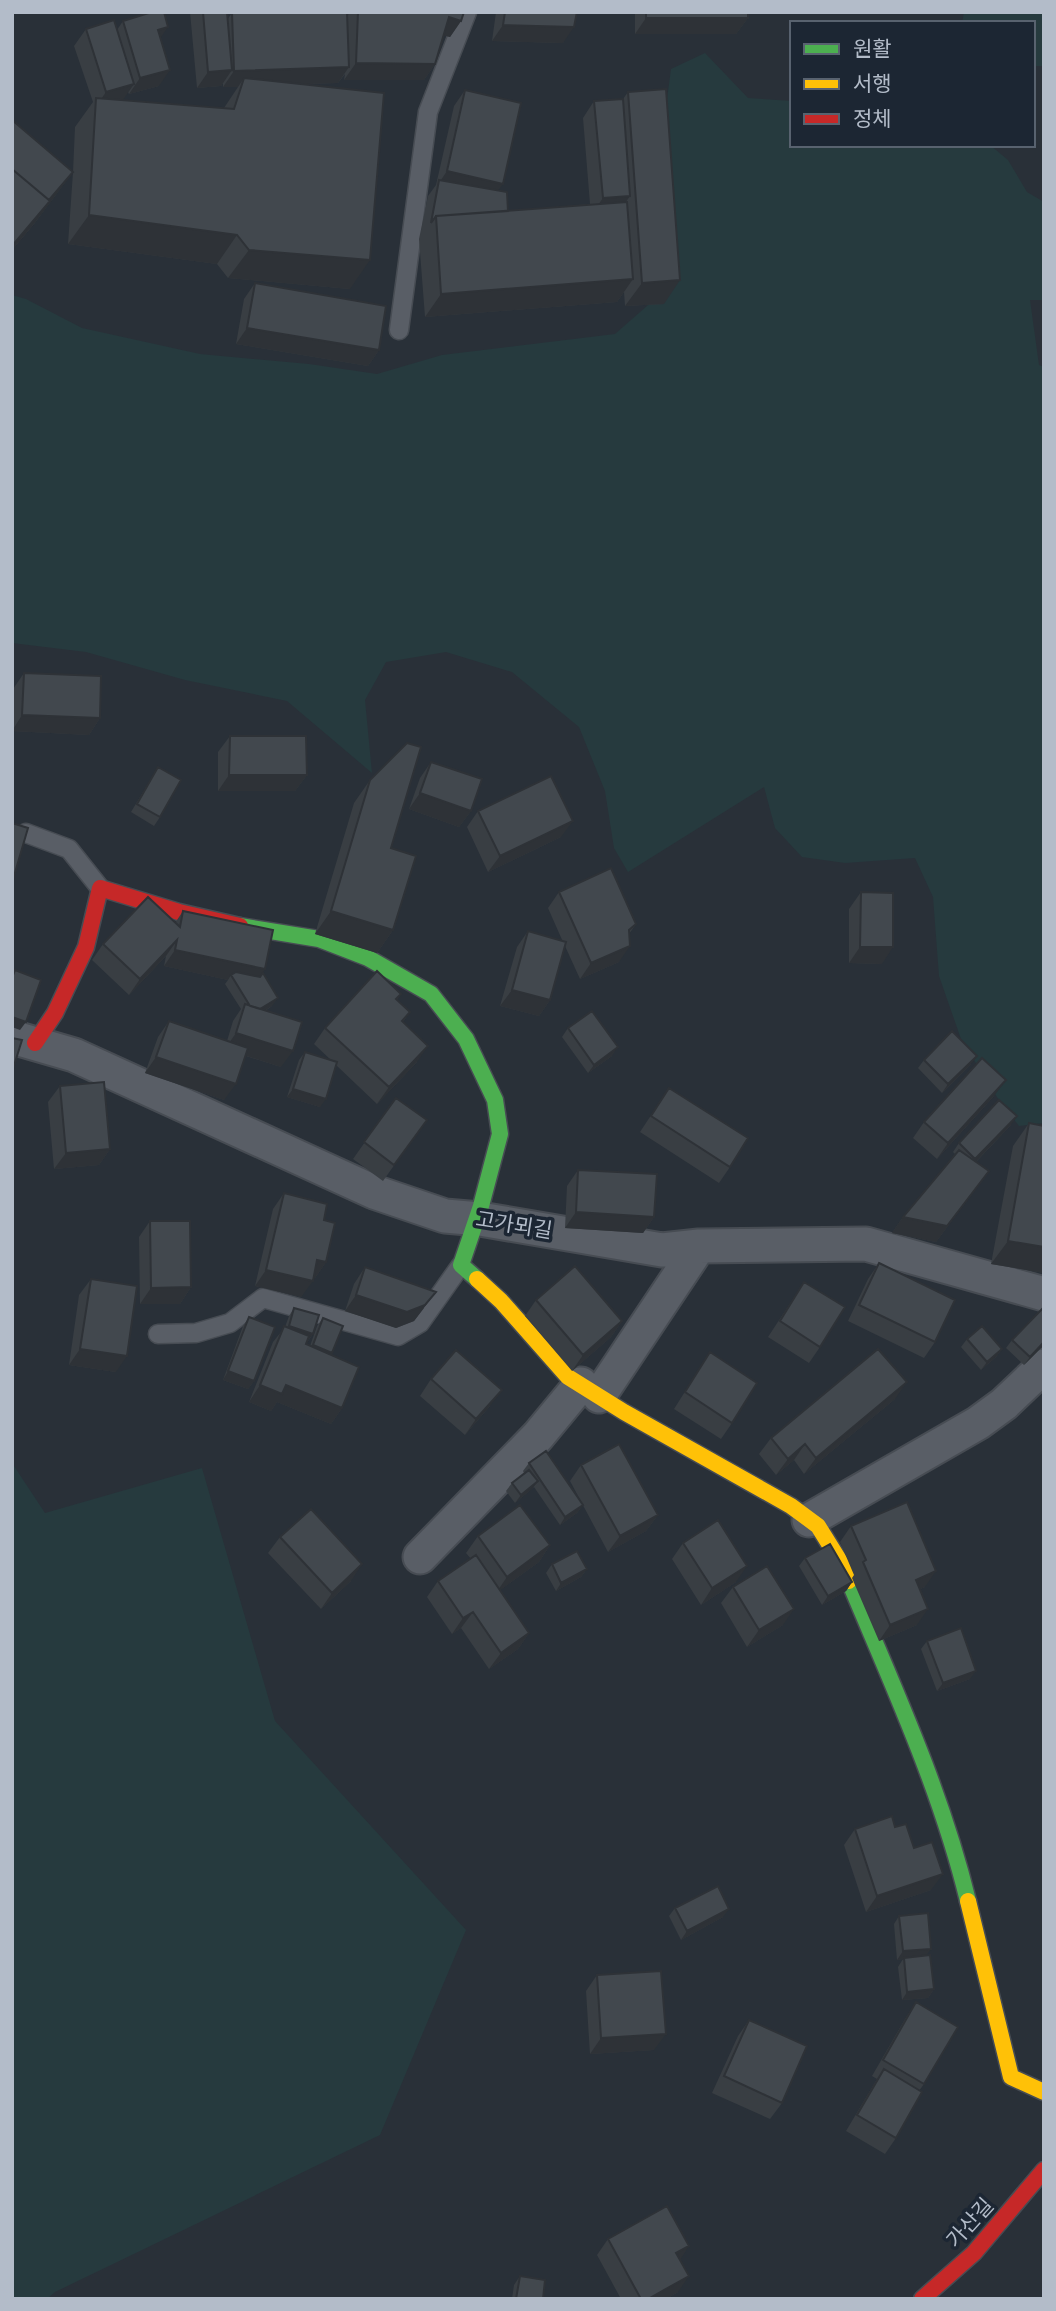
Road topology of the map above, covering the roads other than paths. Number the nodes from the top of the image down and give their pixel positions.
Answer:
1 (467, 12) edge
2 (398, 330) dead end
3 (26, 833) edge
4 (100, 888) junction
5 (24, 1040) edge
6 (480, 1219) junction
7 (699, 1246) junction
8 (461, 1265) junction
9 (1044, 1294) edge
10 (158, 1334) dead end
11 (1044, 1366) edge
12 (590, 1390) junction
13 (809, 1520) junction
14 (420, 1557) dead end
15 (1044, 2092) edge
16 (1044, 2170) edge
17 (922, 2299) edge

1 - 2 lane
3 - 4 lane
4 - 5 street
4 - 6 street
5 - 6 street, 고가뫼길
6 - 7 street, 고가뫼길
6 - 8 street
7 - 9 street, 고가뫼길
7 - 12 street
8 - 10 lane
8 - 12 street
11 - 13 street
12 - 13 street
12 - 14 street
13 - 15 street
16 - 17 street, 가산길

